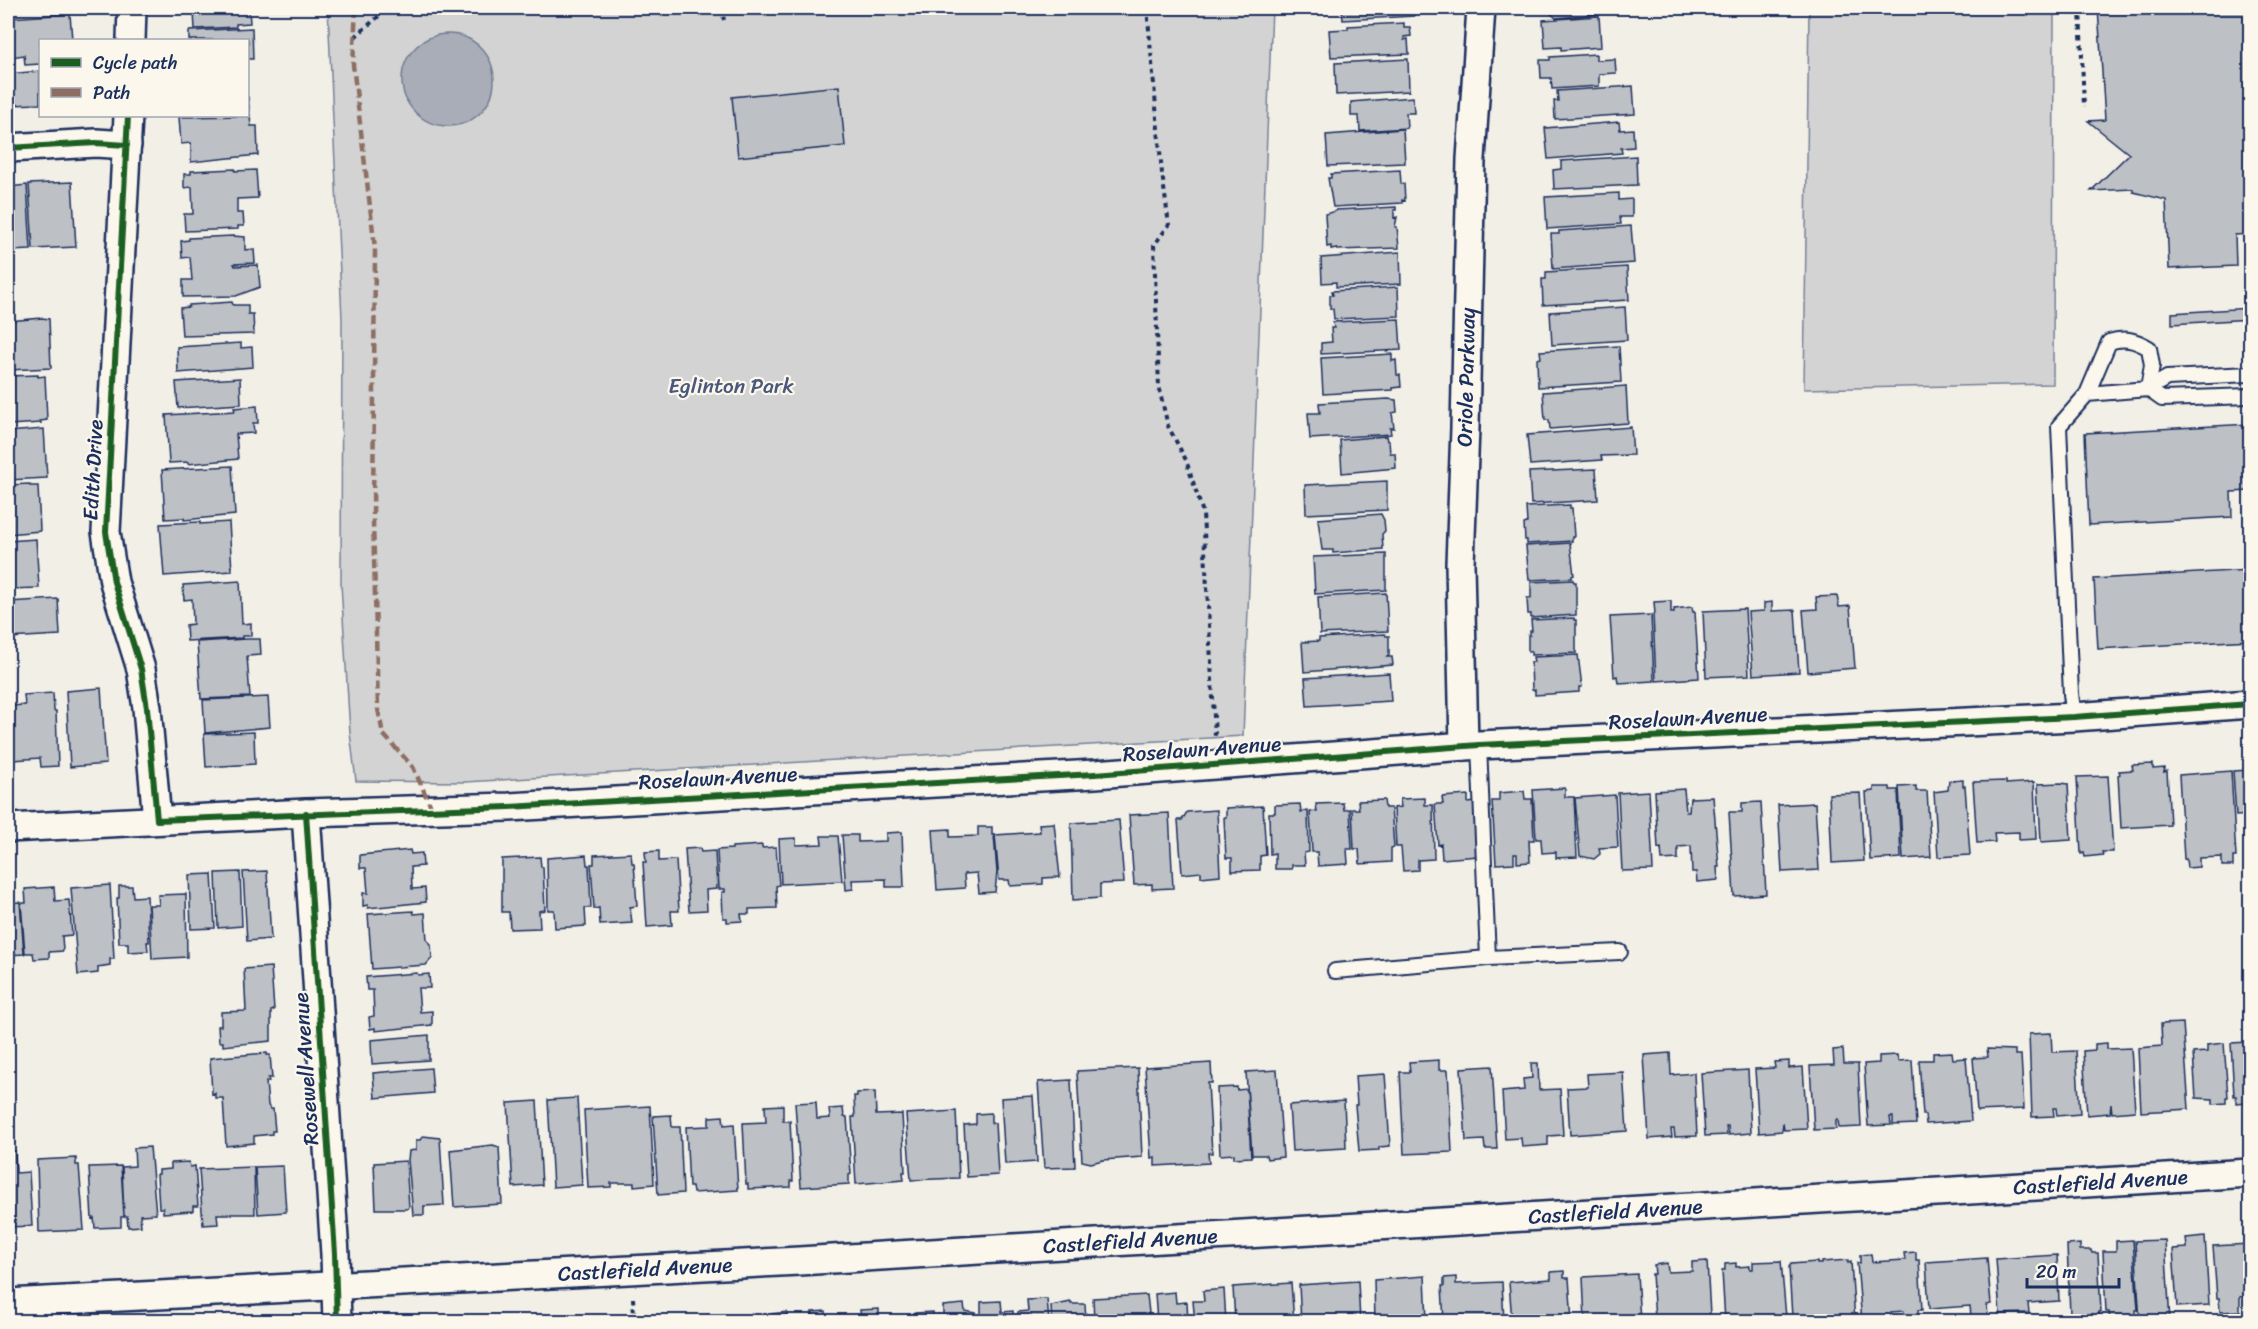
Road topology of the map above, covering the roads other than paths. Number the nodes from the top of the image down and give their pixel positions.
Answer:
1 (132, 8) edge
2 (1481, 8) edge
3 (130, 39) edge
4 (128, 117) edge
5 (127, 144) junction
6 (8, 148) edge
7 (2250, 374) edge
8 (2148, 389) junction
9 (2087, 394) junction
10 (2250, 396) edge
11 (2250, 704) edge
12 (2074, 717) junction
13 (1472, 745) junction
14 (306, 813) junction
15 (157, 820) junction
16 (8, 828) edge
17 (1620, 952) dead end
18 (1488, 958) junction
19 (1335, 971) dead end
20 (2250, 1173) edge
21 (336, 1285) junction
22 (8, 1303) edge
23 (337, 1322) edge

1 - 3 street
2 - 13 street, Oriole Parkway
4 - 5 street, Edith Drive
5 - 6 street
5 - 15 street, Edith Drive
7 - 8 lane
8 - 9 lane
8 - 9 lane
8 - 10 lane
9 - 12 lane
11 - 12 street, Roselawn Avenue
12 - 13 street, Roselawn Avenue
13 - 14 street, Roselawn Avenue
13 - 18 lane
14 - 15 street, Roselawn Avenue
14 - 21 street, Rosewell Avenue
15 - 16 street, Roselawn Avenue
17 - 18 lane
18 - 19 lane
20 - 21 street, Castlefield Avenue
21 - 22 street, Castlefield Avenue
21 - 23 street, Rosewell Avenue

